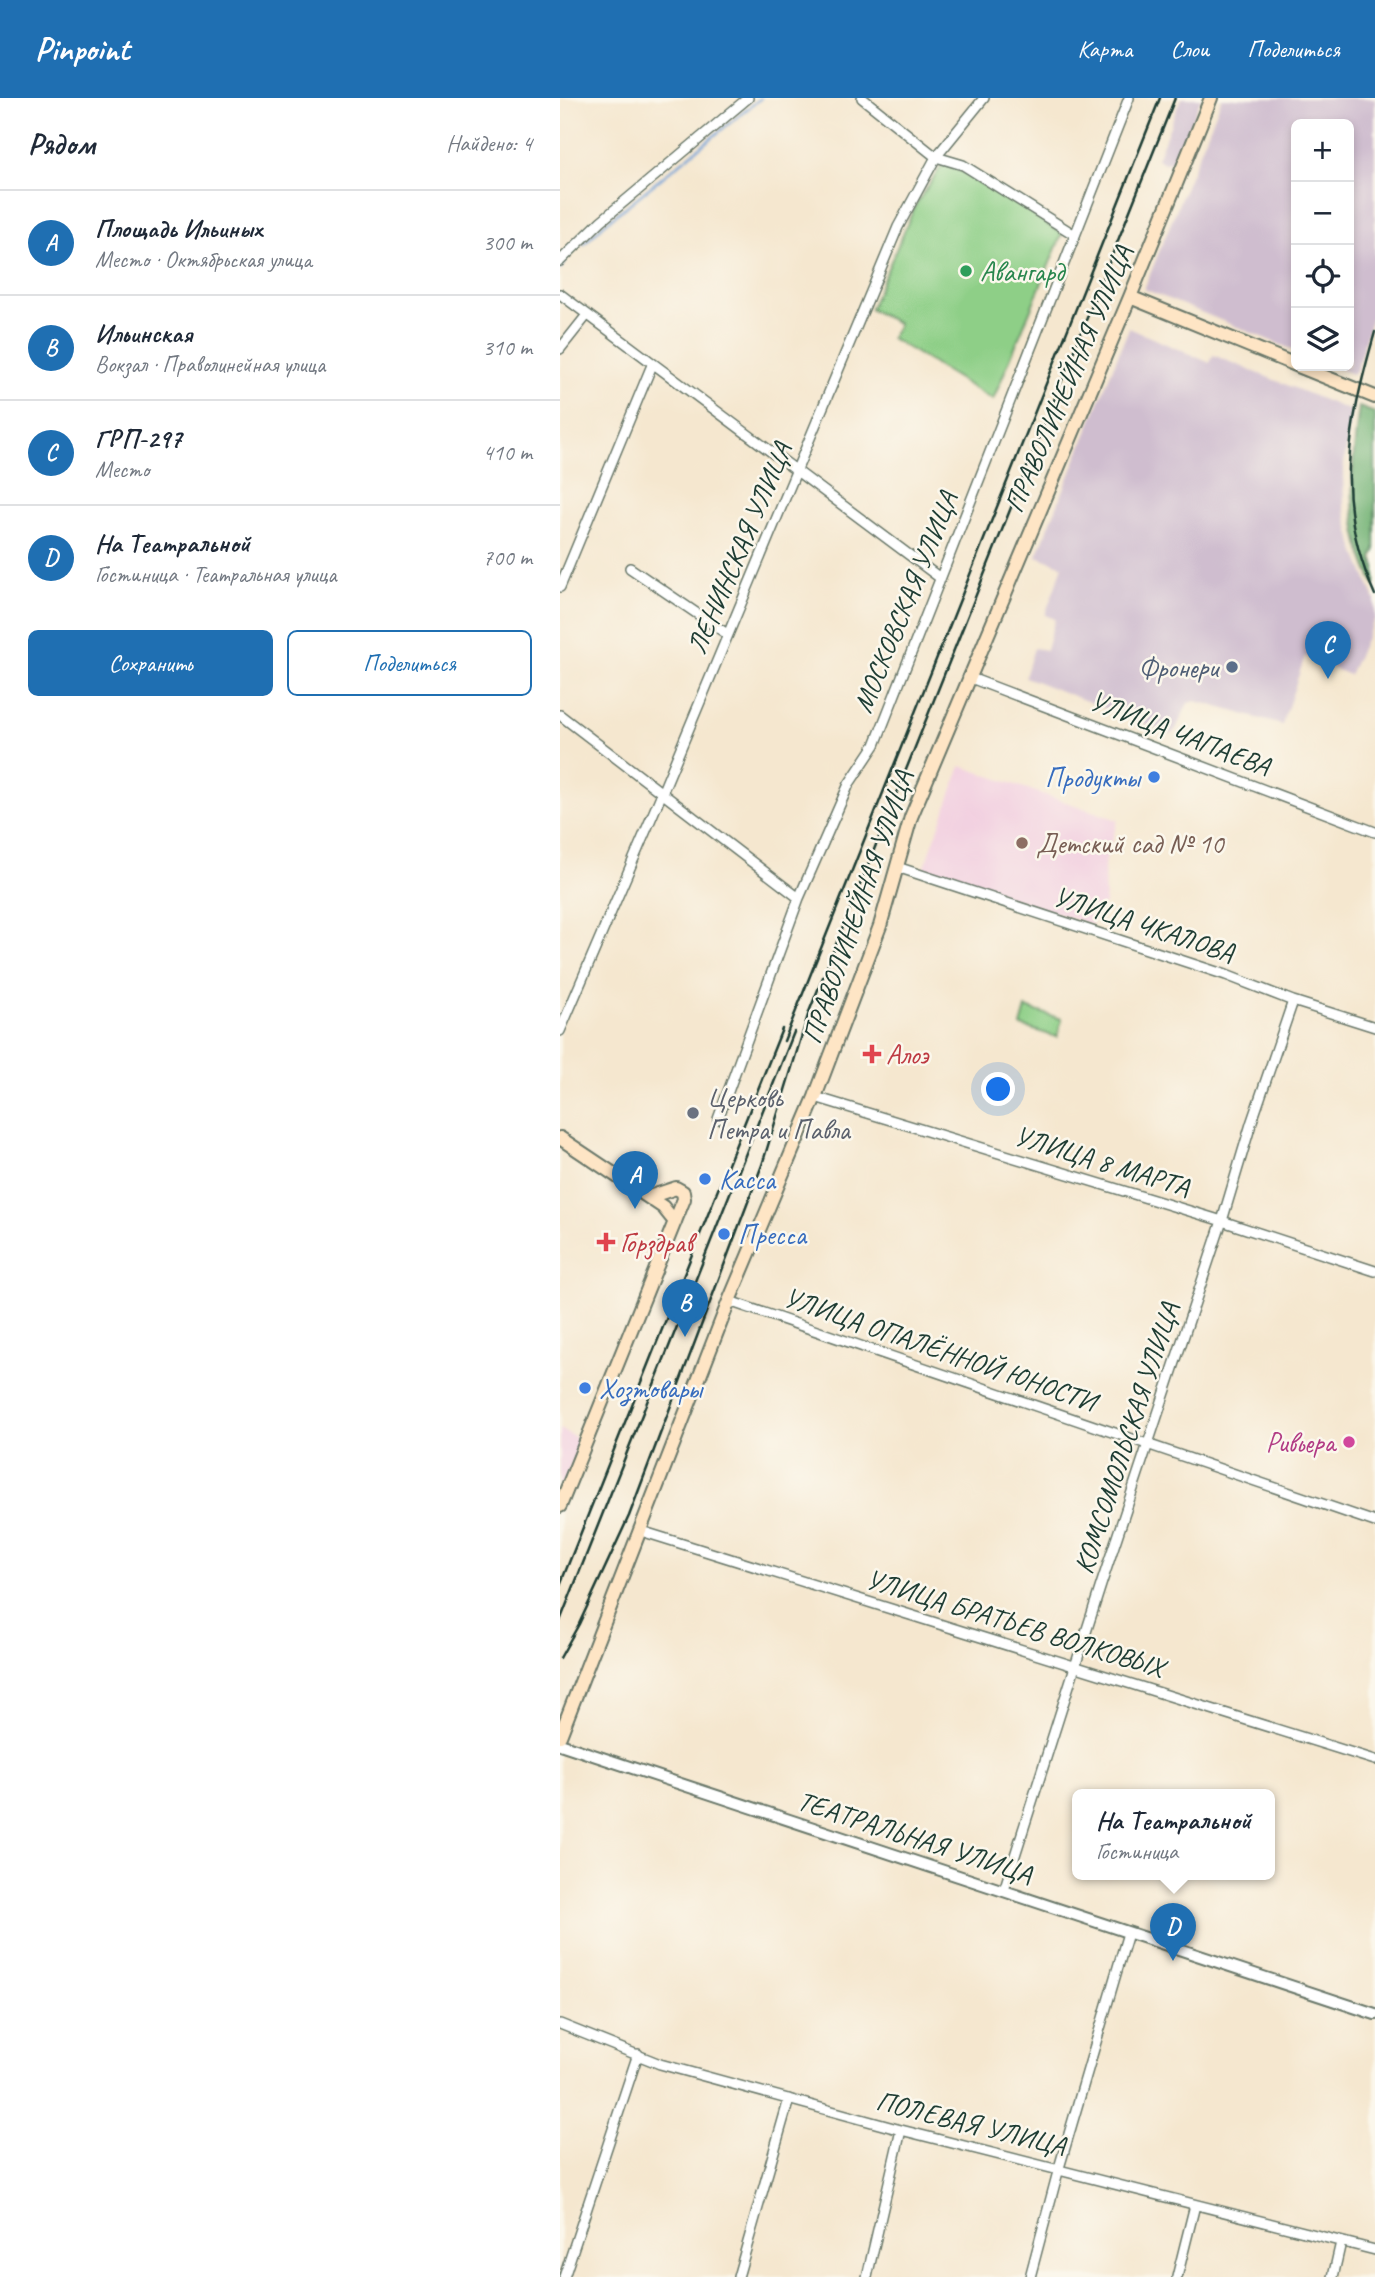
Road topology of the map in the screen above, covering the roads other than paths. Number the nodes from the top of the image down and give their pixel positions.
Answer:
1 (748, 98) edge
2 (862, 98) edge
3 (984, 98) edge
4 (1129, 98) edge
5 (1211, 98) edge
6 (936, 157) junction
7 (1075, 235) junction
8 (560, 261) edge
9 (560, 294) edge
10 (1130, 297) junction
11 (587, 315) junction
12 (560, 349) edge
13 (1291, 363) edge
14 (652, 365) junction
15 (1312, 371) edge
16 (1375, 397) edge
17 (797, 471) junction
18 (630, 568) dead end
19 (940, 579) junction
20 (560, 587) edge
21 (727, 634) junction
22 (968, 677) junction
23 (560, 715) edge
24 (662, 793) junction
25 (1375, 832) edge
26 (897, 867) junction
27 (799, 898) junction
28 (1293, 1001) junction
29 (1375, 1027) edge
30 (560, 1031) edge
31 (815, 1097) junction
32 (718, 1119) dead end
33 (560, 1138) edge
34 (649, 1197) junction
35 (1222, 1221) junction
36 (675, 1222) junction
37 (1375, 1271) edge
38 (729, 1301) junction
39 (1148, 1443) junction
40 (560, 1506) edge
41 (1375, 1522) edge
42 (641, 1531) junction
43 (1075, 1665) junction
44 (560, 1736) edge
45 (560, 1744) edge
46 (1375, 1760) edge
47 (1004, 1890) junction
48 (1128, 1933) junction
49 (1375, 2014) edge
50 (560, 2024) edge
51 (638, 2054) junction
52 (789, 2099) junction
53 (901, 2130) junction
54 (1059, 2168) junction
55 (1195, 2205) junction
56 (1341, 2242) junction
57 (1375, 2250) edge
58 (564, 2277) edge
59 (738, 2277) edge
60 (867, 2277) edge
61 (1030, 2277) edge
62 (1177, 2277) edge
63 (1333, 2277) edge

1 - 8 street
2 - 6 street
3 - 6 street, ЛЕНИНСКАЯ УЛИЦА
4 - 7 street, МОСКОВСКАЯ УЛИЦА
5 - 10 main road, ПРАВОЛИНЕЙНАЯ УЛИЦА
6 - 7 street
6 - 17 street, ЛЕНИНСКАЯ УЛИЦА
7 - 19 street, МОСКОВСКАЯ УЛИЦА
9 - 11 street
10 - 13 main road
10 - 22 main road, ПРАВОЛИНЕЙНАЯ УЛИЦА
11 - 12 street
11 - 14 street
14 - 17 street
14 - 20 street
15 - 16 main road
17 - 19 street
17 - 21 street, ЛЕНИНСКАЯ УЛИЦА
18 - 21 street
19 - 27 street, МОСКОВСКАЯ УЛИЦА
21 - 24 street, ЛЕНИНСКАЯ УЛИЦА
22 - 25 street, УЛИЦА ЧАПАЕВА
22 - 26 main road, ПРАВОЛИНЕЙНАЯ УЛИЦА
23 - 24 street
24 - 27 street
24 - 30 street, ЛЕНИНСКАЯ УЛИЦА
26 - 28 street, УЛИЦА ЧКАЛОВА
26 - 31 main road, ПРАВОЛИНЕЙНАЯ УЛИЦА
27 - 32 street, МОСКОВСКАЯ УЛИЦА
28 - 29 street, УЛИЦА ЧКАЛОВА
28 - 35 street, КОМСОМОЛЬСКАЯ УЛИЦА
31 - 35 street, УЛИЦА 8 МАРТА
31 - 38 main road, ПРАВОЛИНЕЙНАЯ УЛИЦА
33 - 34 main road
34 - 36 main road
34 - 36 main road
35 - 37 street, УЛИЦА 8 МАРТА
35 - 39 street, КОМСОМОЛЬСКАЯ УЛИЦА
36 - 40 main road
38 - 39 street, УЛИЦА ОПАЛЁННОЙ ЮНОСТИ
38 - 42 main road, ПРАВОЛИНЕЙНАЯ УЛИЦА
39 - 41 street, УЛИЦА ОПАЛЁННОЙ ЮНОСТИ
39 - 43 street, КОМСОМОЛЬСКАЯ УЛИЦА
42 - 43 street, УЛИЦА БРАТЬЕВ ВОЛКОВЫХ
42 - 44 main road, ПРАВОЛИНЕЙНАЯ УЛИЦА
43 - 46 street, УЛИЦА БРАТЬЕВ ВОЛКОВЫХ
43 - 47 street, КОМСОМОЛЬСКАЯ УЛИЦА
45 - 47 street, ТЕАТРАЛЬНАЯ УЛИЦА
47 - 48 street, ТЕАТРАЛЬНАЯ УЛИЦА
48 - 49 street, ТЕАТРАЛЬНАЯ УЛИЦА
48 - 54 street
50 - 51 street, ПОЛЕВАЯ УЛИЦА
51 - 52 street, ПОЛЕВАЯ УЛИЦА
51 - 58 street
52 - 53 street, ПОЛЕВАЯ УЛИЦА
52 - 59 street
53 - 54 street, ПОЛЕВАЯ УЛИЦА
53 - 60 street
54 - 55 street, ПОЛЕВАЯ УЛИЦА
54 - 61 street
55 - 56 street, ПОЛЕВАЯ УЛИЦА
55 - 62 street
56 - 57 street, ПОЛЕВАЯ УЛИЦА
56 - 63 street

